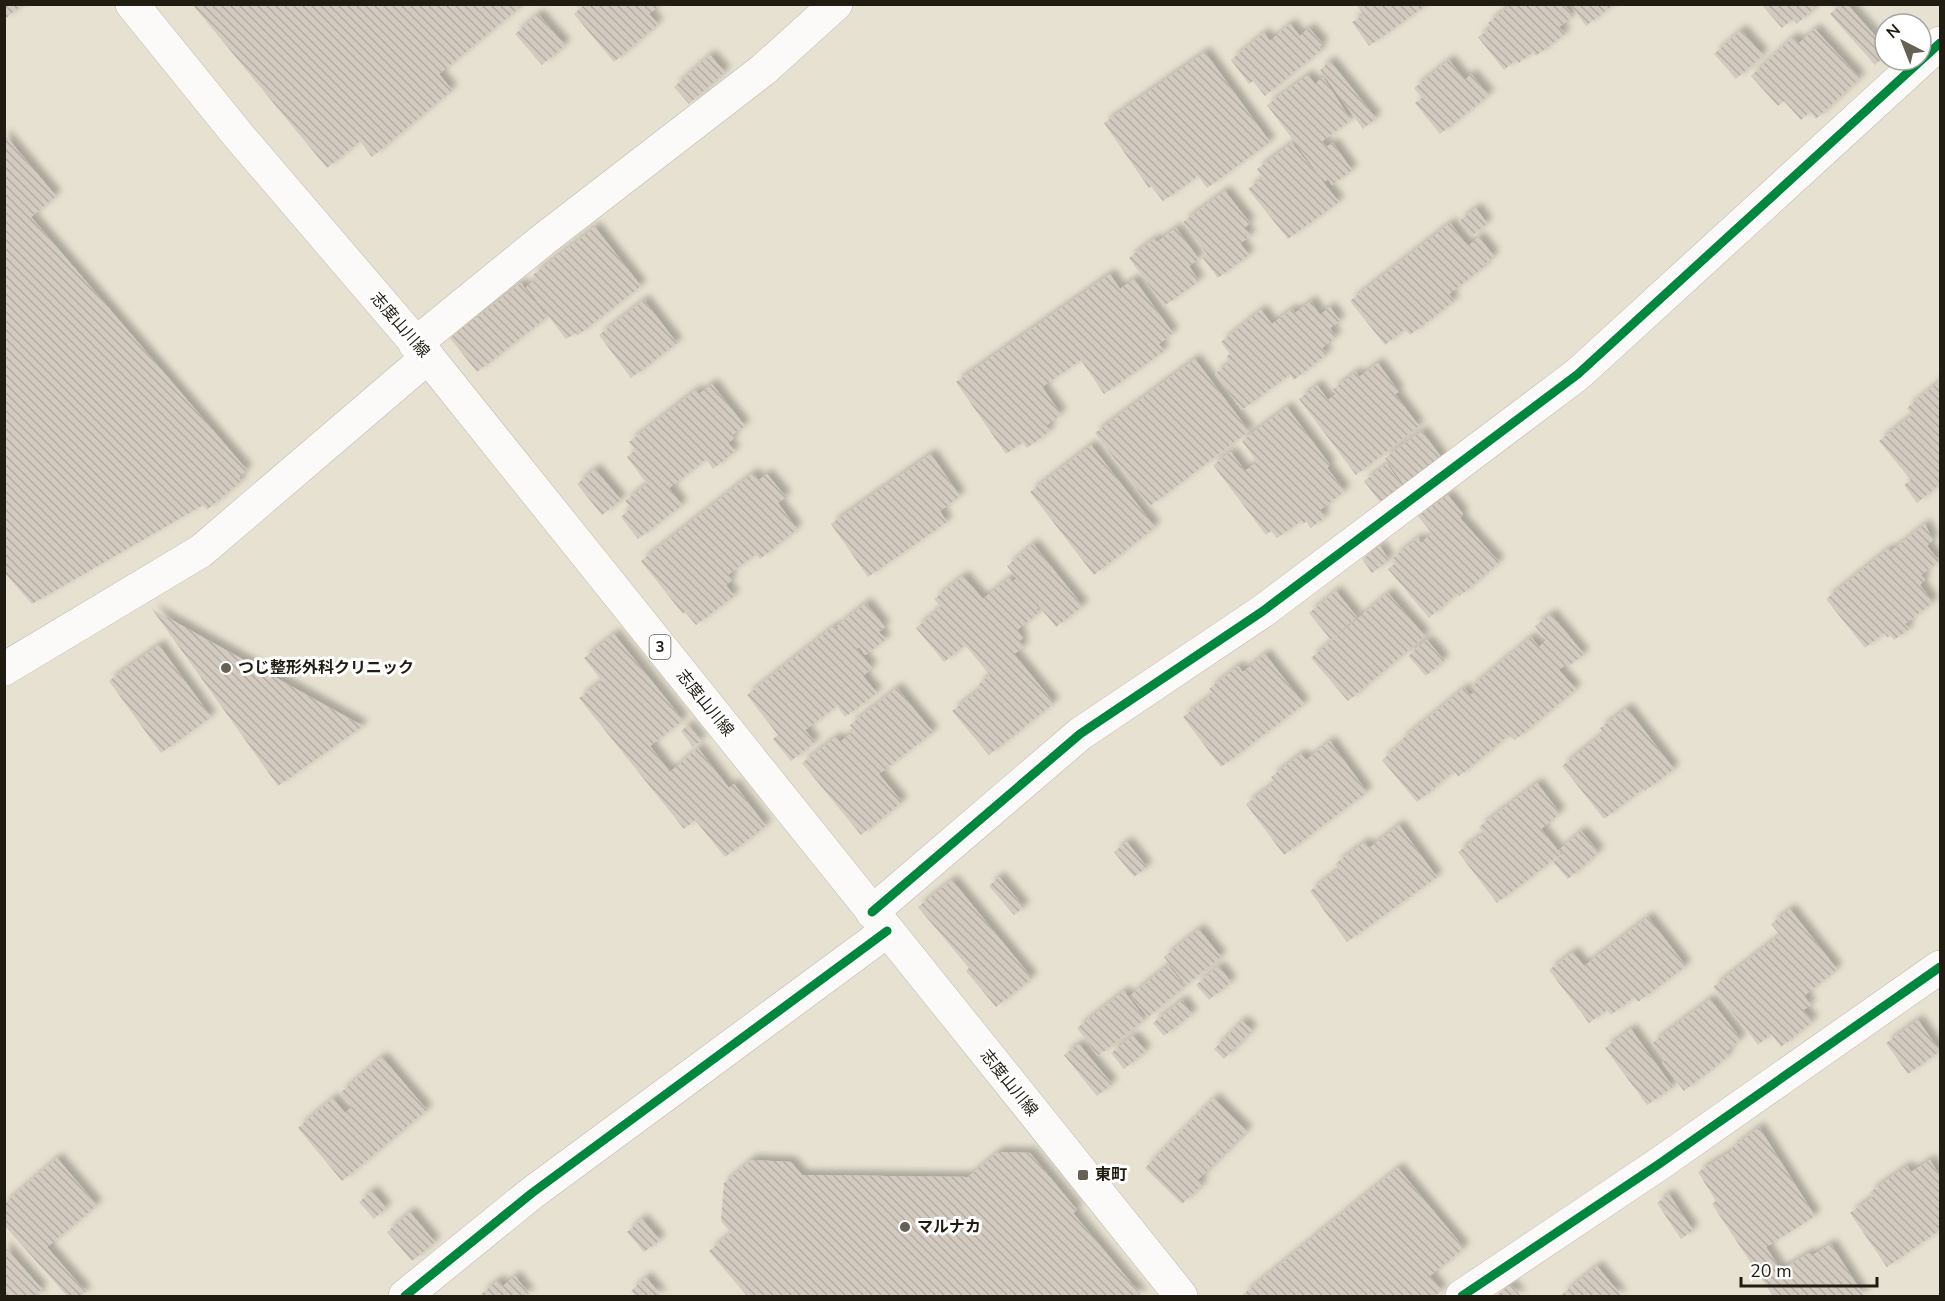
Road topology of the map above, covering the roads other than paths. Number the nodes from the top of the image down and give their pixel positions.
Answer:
1 (132, 4) edge
2 (836, 4) edge
3 (1941, 43) edge
4 (421, 350) junction
5 (4, 669) edge
6 (880, 922) junction
7 (1941, 967) edge
8 (405, 1296) edge
9 (1181, 1296) edge
10 (1462, 1296) edge

1 - 4 street, 志度山川線 / 3
2 - 4 street
3 - 6 street
4 - 5 street
4 - 6 street, 志度山川線 / 3
6 - 8 street
6 - 9 street, 志度山川線 / 3
7 - 10 street

